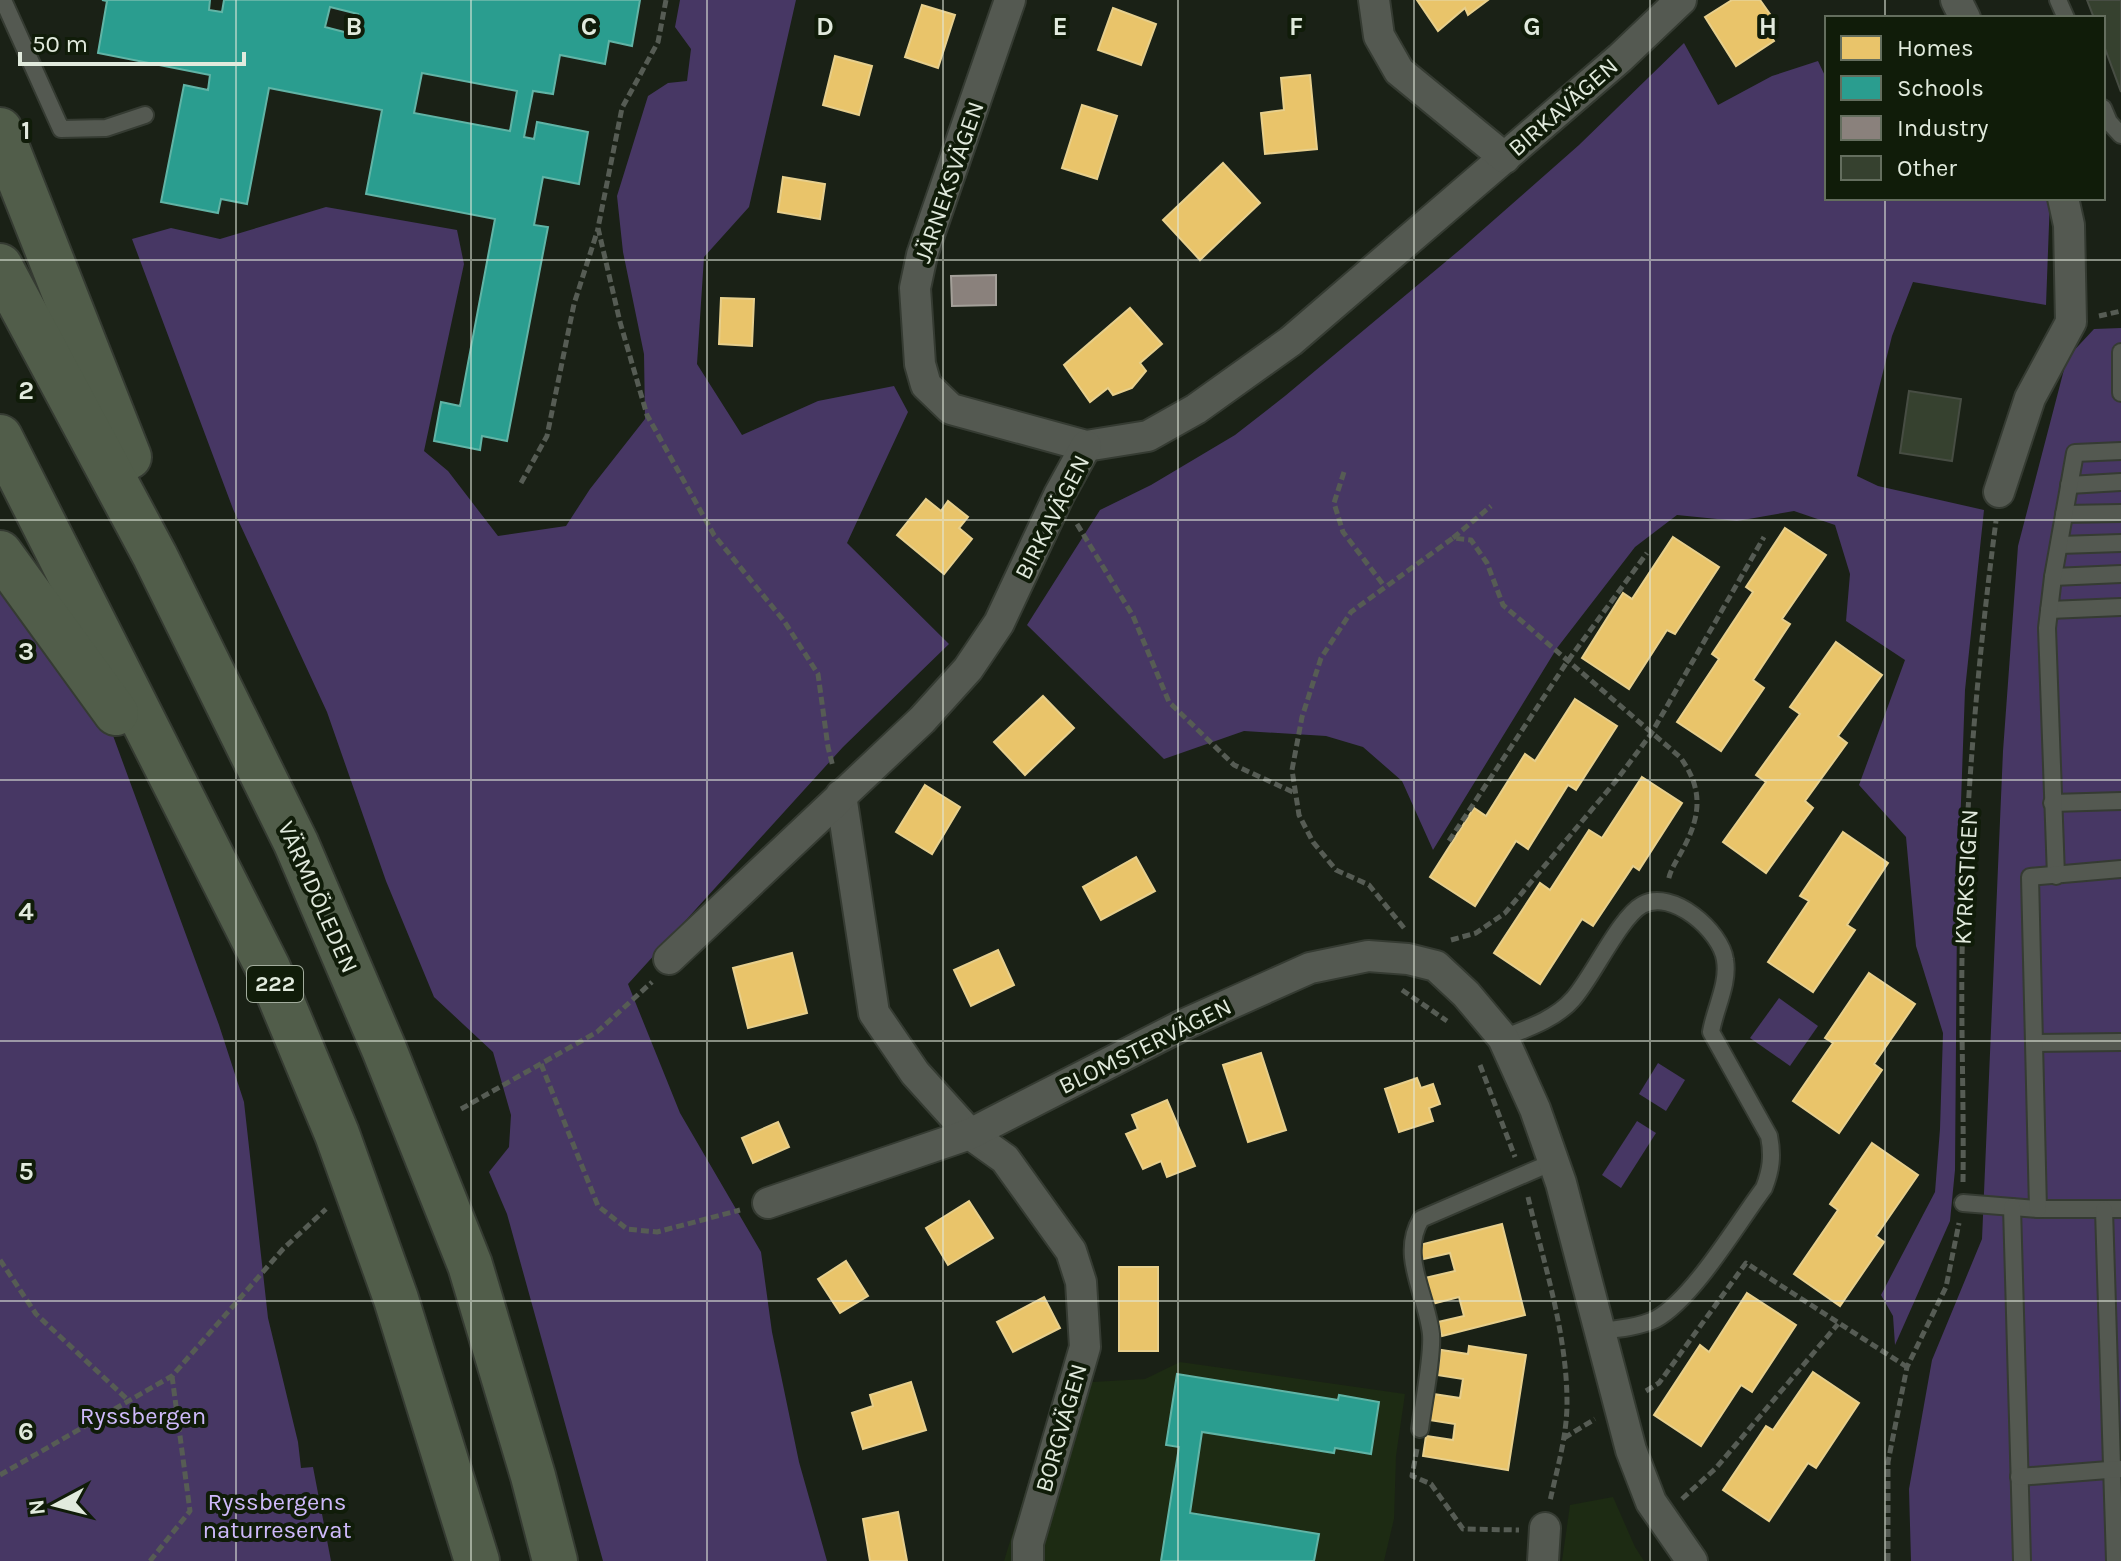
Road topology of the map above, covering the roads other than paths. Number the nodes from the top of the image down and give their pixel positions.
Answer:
1 (3, 0) edge
2 (1010, 0) edge
3 (1374, 0) edge
4 (1681, 0) edge
5 (2105, 113) edge
6 (145, 115) dead end
7 (0, 130) edge
8 (2121, 135) edge
9 (1505, 158) junction
10 (2063, 200) edge
11 (0, 266) edge
12 (2121, 352) edge
13 (2121, 393) edge
14 (0, 437) edge
15 (1086, 446) junction
16 (2121, 451) edge
17 (2121, 482) edge
18 (2069, 485) junction
19 (1999, 492) road end
20 (2121, 513) edge
21 (2064, 514) junction
22 (2121, 543) edge
23 (2059, 545) junction
24 (0, 553) edge
25 (2121, 574) edge
26 (2053, 577) junction
27 (2121, 607) edge
28 (2049, 610) junction
29 (226, 701) junction
30 (841, 795) junction
31 (2121, 801) edge
32 (2052, 803) junction
33 (196, 825) junction
34 (2121, 869) edge
35 (2056, 876) junction
36 (669, 959) road end
37 (1503, 1038) junction
38 (2121, 1042) edge
39 (2034, 1043) junction
40 (970, 1134) junction
41 (1553, 1162) junction
42 (768, 1203) road end
43 (1963, 1203) road end
44 (2012, 1207) junction
45 (2038, 1209) junction
46 (2113, 1209) edge
47 (1600, 1331) junction
48 (1420, 1429) dead end
49 (2117, 1470) edge
50 (2019, 1477) junction
51 (1545, 1528) road end
52 (477, 1561) edge
53 (555, 1561) edge
54 (1028, 1561) edge
55 (1543, 1561) edge
56 (1692, 1561) edge
57 (2022, 1561) edge
58 (2115, 1561) edge

1 - 6 lane
2 - 15 street, JÄRNEKSVÄGEN
3 - 9 street
4 - 9 street, BIRKAVÄGEN
5 - 8 lane
7 - 29 highway
9 - 15 street, BIRKAVÄGEN
10 - 19 street
11 - 29 highway, VÄRMDÖLEDEN
12 - 13 lane
14 - 33 highway, 222
15 - 30 street, BIRKAVÄGEN
16 - 18 lane
17 - 18 lane
18 - 21 lane
20 - 21 lane
21 - 23 lane
22 - 23 lane
23 - 26 lane
24 - 33 highway
25 - 26 lane
26 - 28 lane
27 - 28 lane
28 - 32 lane
29 - 53 highway, VÄRMDÖLEDEN
30 - 36 street, BIRKAVÄGEN
30 - 40 street, BORGVÄGEN
31 - 32 lane
32 - 35 lane
33 - 52 highway, 222
34 - 35 lane
35 - 39 lane
37 - 40 street, BLOMSTERVÄGEN
37 - 41 street, BLOMSTERVÄGEN
37 - 47 lane
38 - 39 lane
39 - 45 lane
40 - 42 street, BLOMSTERVÄGEN
40 - 54 street, BORGVÄGEN
41 - 47 street, BLOMSTERVÄGEN
41 - 48 lane
43 - 44 lane
44 - 45 lane
44 - 50 lane
45 - 46 lane
46 - 49 lane
47 - 56 street, BLOMSTERVÄGEN
49 - 50 lane
49 - 58 lane
50 - 57 lane
51 - 55 street

